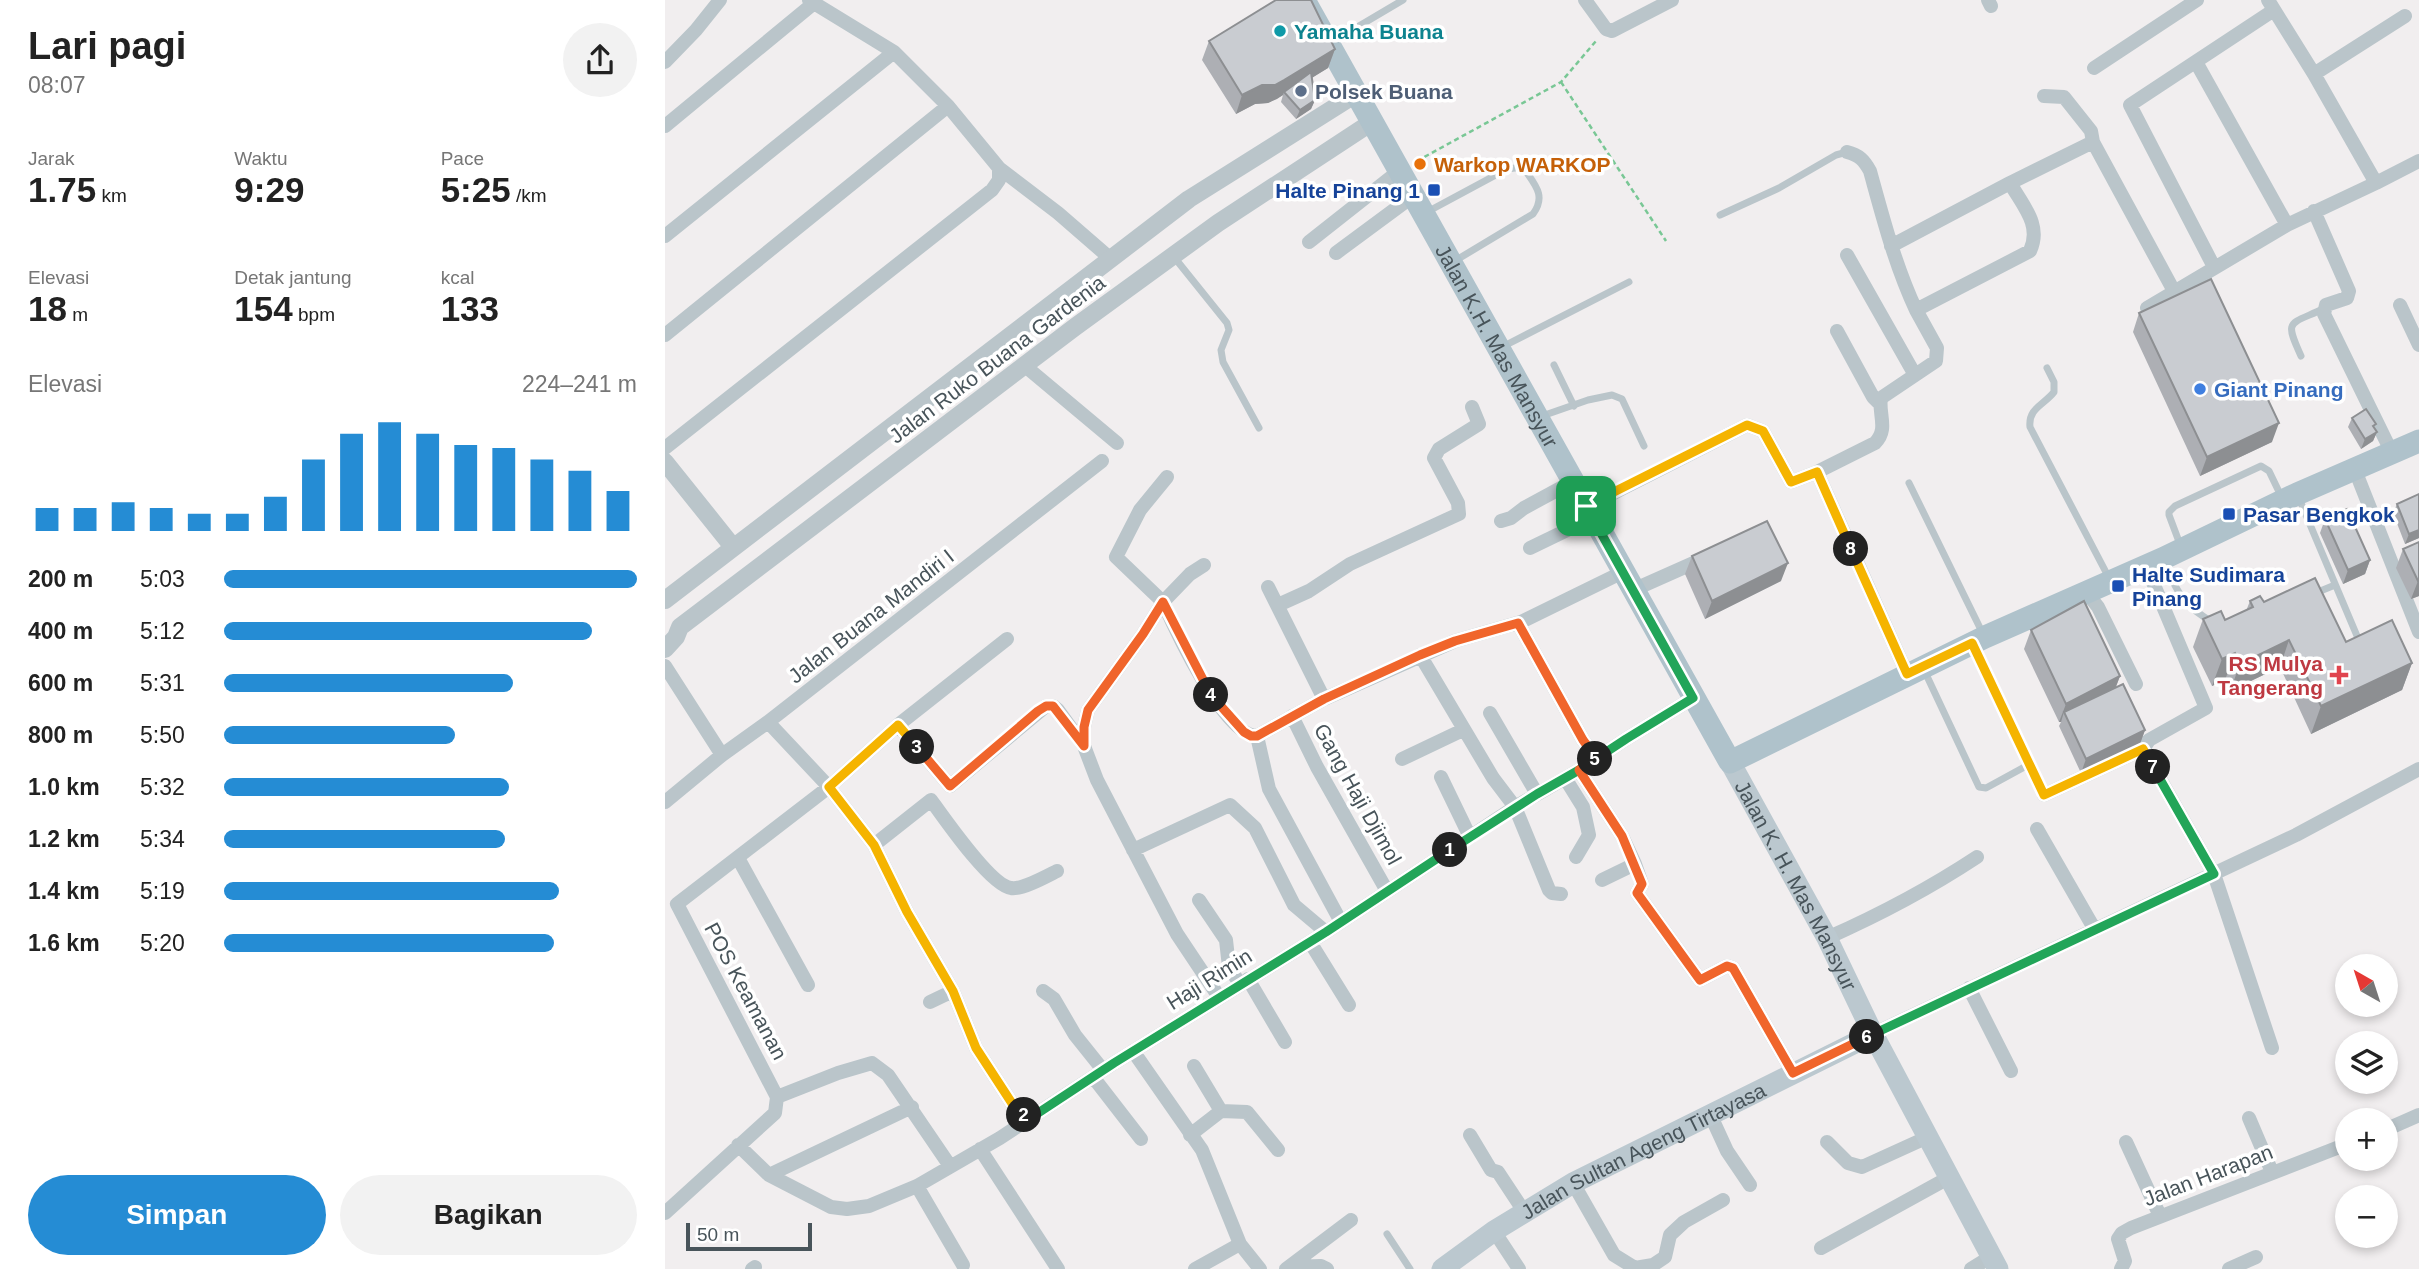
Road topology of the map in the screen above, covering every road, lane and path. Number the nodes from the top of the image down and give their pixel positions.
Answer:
1 (720, 0) edge
2 (1304, 0) edge
3 (1403, 0) edge
4 (1585, 0) edge
5 (1672, 0) edge
6 (2197, 0) edge
7 (811, 2) edge
8 (2271, 5) edge
9 (2405, 16) dead end
10 (1606, 29) junction
11 (1329, 44) junction
12 (894, 52) junction
13 (665, 62) edge
14 (2196, 62) junction
15 (2094, 68) dead end
16 (2314, 74) junction
17 (1560, 82) junction
18 (1356, 94) junction
19 (2044, 96) dead end
20 (948, 106) junction
21 (1315, 121) junction
22 (1372, 122) junction
23 (665, 126) edge
24 (2093, 142) junction
25 (1335, 146) junction
26 (1847, 152) joint
27 (2419, 161) edge
28 (999, 168) junction
29 (1399, 171) junction
30 (2010, 183) junction
31 (2376, 184) junction
32 (1418, 205) junction
33 (2314, 211) junction
34 (1720, 215) dead end
35 (2287, 225) junction
36 (665, 236) edge
37 (1666, 241) dead end
38 (1309, 242) dead end
39 (1891, 246) junction
40 (1336, 253) dead end
41 (1847, 255) dead end
42 (1174, 257) junction
43 (1111, 259) junction
44 (1451, 263) junction
45 (2214, 267) junction
46 (1629, 282) dead end
47 (2175, 293) junction
48 (1055, 301) junction
49 (2400, 305) dead end
50 (2147, 308) edge
51 (2324, 309) junction
52 (1916, 310) junction
53 (1076, 327) junction
54 (1837, 331) dead end
55 (665, 335) edge
56 (2419, 345) edge
57 (1498, 348) junction
58 (2301, 356) dead end
59 (1554, 365) dead end
60 (1025, 366) junction
61 (2046, 368) dead end
62 (1915, 375) junction
63 (1880, 404) junction
64 (1574, 406) junction
65 (1472, 407) dead end
66 (1537, 418) junction
67 (1259, 428) dead end
68 (2419, 441) edge
69 (1117, 443) dead end
70 (1644, 446) dead end
71 (665, 448) edge
72 (2392, 453) junction
73 (1102, 461) dead end
74 (665, 462) edge
75 (2355, 470) junction
76 (1817, 472) junction
77 (826, 475) junction
78 (1167, 477) dead end
79 (1572, 482) junction
80 (1909, 483) dead end
81 (2290, 497) junction
82 (846, 500) junction
83 (1589, 512) junction
84 (1501, 521) dead end
85 (733, 547) junction
86 (1530, 548) dead end
87 (1713, 554) edge
88 (2163, 558) junction
89 (1204, 565) dead end
90 (1628, 581) junction
91 (2111, 582) junction
92 (2335, 585) junction
93 (1268, 587) dead end
94 (2087, 593) junction
95 (2310, 595) edge
96 (665, 600) edge
97 (1163, 602) junction
98 (1277, 605) junction
99 (1518, 623) junction
100 (2219, 626) edge
101 (2419, 632) edge
102 (1006, 639) dead end
103 (1978, 640) junction
104 (2360, 644) edge
105 (665, 649) edge
106 (1420, 655) junction
107 (665, 666) edge
108 (1915, 671) junction
109 (2136, 684) dead end
110 (1693, 698) junction
111 (1324, 699) junction
112 (1490, 713) dead end
113 (1292, 716) junction
114 (768, 723) junction
115 (898, 725) junction
116 (1463, 730) junction
117 (1257, 736) junction
118 (1084, 746) junction
119 (2143, 749) junction
120 (722, 755) junction
121 (1596, 758) junction
122 (1402, 759) dead end
123 (1731, 762) junction
124 (2030, 764) junction
125 (2419, 769) edge
126 (1579, 770) junction
127 (1441, 777) dead end
128 (1565, 778) junction
129 (829, 787) junction
130 (1537, 794) junction
131 (2044, 795) joint
132 (665, 802) edge
133 (1515, 807) junction
134 (2038, 829) dead end
135 (1470, 837) junction
136 (874, 845) junction
137 (1133, 850) junction
138 (1977, 857) dead end
139 (738, 858) junction
140 (1576, 858) dead end
141 (1635, 864) junction
142 (1058, 872) dead end
143 (2214, 874) junction
144 (1602, 880) dead end
145 (1387, 891) junction
146 (1561, 894) dead end
147 (1199, 900) dead end
148 (1341, 922) junction
149 (2095, 930) junction
150 (1326, 932) junction
151 (1827, 938) junction
152 (1310, 942) junction
153 (1244, 982) junction
154 (808, 985) dead end
155 (1969, 988) junction
156 (953, 991) junction
157 (1043, 991) dead end
158 (1219, 997) junction
159 (930, 1002) dead end
160 (1349, 1005) dead end
161 (1873, 1034) junction
162 (1285, 1042) dead end
163 (2272, 1048) dead end
164 (1133, 1051) junction
165 (1194, 1066) dead end
166 (2011, 1071) dead end
167 (1098, 1073) junction
168 (1793, 1073) junction
169 (777, 1097) junction
170 (912, 1107) junction
171 (1221, 1111) junction
172 (1710, 1114) junction
173 (2419, 1115) edge
174 (2249, 1118) dead end
175 (1029, 1119) junction
176 (2398, 1124) edge
177 (1190, 1135) junction
178 (1470, 1135) dead end
179 (1927, 1137) junction
180 (1141, 1139) dead end
181 (1827, 1142) dead end
182 (2126, 1142) dead end
183 (737, 1147) junction
184 (2335, 1148) edge
185 (980, 1149) junction
186 (1278, 1150) dead end
187 (950, 1166) junction
188 (2272, 1172) junction
189 (769, 1175) junction
190 (1950, 1177) junction
191 (1573, 1183) junction
192 (1751, 1185) dead end
193 (917, 1186) junction
194 (1723, 1200) dead end
195 (665, 1213) edge
196 (1525, 1213) junction
197 (2159, 1216) junction
198 (1351, 1220) dead end
199 (1494, 1231) junction
200 (1387, 1234) dead end
201 (1240, 1244) junction
202 (1821, 1248) dead end
203 (2256, 1257) dead end
204 (1995, 1263) edge
205 (963, 1265) dead end
206 (2125, 1266) edge
207 (1288, 1268) edge
208 (1058, 1269) edge
209 (1195, 1269) edge
210 (1260, 1269) edge
211 (1327, 1269) edge
212 (1410, 1269) edge
213 (1441, 1269) edge
214 (1519, 1269) edge
215 (1971, 1269) edge
216 (2229, 1269) edge

1 - 13 street
2 - 11 main road, Jalan K.H. Mas Mansyur
3 - 11 lane
4 - 10 street
5 - 10 street
6 - 15 street
7 - 12 street
7 - 23 street
8 - 14 street
8 - 16 street
9 - 16 street
10 - 17 path
11 - 18 main road, Jalan K.H. Mas Mansyur
12 - 20 street
12 - 36 street
14 - 35 street
14 - 45 street
16 - 31 street
17 - 29 path
17 - 37 path
18 - 21 street, Jalan Ruko Buana Gardenia
18 - 22 main road, Jalan K.H. Mas Mansyur
19 - 24 street
20 - 28 street
20 - 55 street
21 - 25 street
21 - 43 street, Jalan Ruko Buana Gardenia
22 - 25 street, Jalan Ruko Buana Gardenia
22 - 29 main road, Jalan K.H. Mas Mansyur
24 - 30 street
24 - 47 street
25 - 42 street, Jalan Ruko Buana Gardenia
26 - 34 lane
26 - 39 street
27 - 31 street
28 - 43 street
28 - 71 street
29 - 32 main road, Jalan K.H. Mas Mansyur
29 - 38 street
30 - 39 street
30 - 52 street
31 - 33 street
32 - 40 street
32 - 44 main road, Jalan K.H. Mas Mansyur
32 - 44 lane
33 - 35 street
33 - 51 street
35 - 45 street
39 - 52 street
41 - 62 street
42 - 53 street, Jalan Ruko Buana Gardenia
42 - 67 lane
43 - 48 street, Jalan Ruko Buana Gardenia
44 - 57 main road, Jalan K.H. Mas Mansyur
45 - 47 street
46 - 57 lane
47 - 50 street
48 - 53 street
48 - 77 street, Jalan Ruko Buana Gardenia
49 - 56 street
51 - 58 lane
51 - 72 street
52 - 62 street
53 - 60 street, Jalan Ruko Buana Gardenia
54 - 63 street
57 - 66 main road, Jalan K.H. Mas Mansyur
59 - 64 lane
60 - 69 street
60 - 82 street, Jalan Ruko Buana Gardenia
61 - 91 lane
62 - 63 street
63 - 76 street
64 - 66 lane
64 - 70 lane
65 - 98 street
66 - 79 main road, Jalan K.H. Mas Mansyur
68 - 72 main road
72 - 75 main road
73 - 114 street, Jalan Buana Mandiri I
74 - 85 street
75 - 81 main road
75 - 101 street
76 - 83 street
76 - 108 street
77 - 82 street
77 - 85 street, Jalan Ruko Buana Gardenia
78 - 97 street
79 - 83 main road, Jalan K.H. Mas Mansyur
79 - 84 street
80 - 103 lane
81 - 88 main road
81 - 88 lane
81 - 92 lane
82 - 105 street, Jalan Ruko Buana Gardenia
83 - 86 street
83 - 90 main road, Jalan K.H. Mas Mansyur
85 - 96 street, Jalan Ruko Buana Gardenia
87 - 90 street
88 - 91 main road
88 - 100 lane
88 - 119 street
89 - 97 street
90 - 99 street
90 - 110 main road, Jalan K.H. Mas Mansyur
91 - 94 main road
92 - 95 lane
92 - 104 lane
93 - 98 street
94 - 103 main road
94 - 109 street
97 - 117 street
97 - 118 street
98 - 111 street
99 - 106 street
99 - 121 street
102 - 115 street
103 - 108 main road
103 - 124 lane
106 - 111 street
106 - 116 street
107 - 120 street
108 - 123 main road
108 - 124 lane
110 - 121 street, Haji Rimin
110 - 123 main road, Jalan K.H. Mas Mansyur
111 - 113 street
112 - 130 street
113 - 117 street
113 - 145 street, Gang Haji Djimol
114 - 120 street, Jalan Buana Mandiri I
114 - 129 street
115 - 118 street
115 - 129 street
116 - 122 street
116 - 133 street
117 - 148 street
118 - 137 street
119 - 131 street
119 - 143 street
120 - 132 street, Jalan Buana Mandiri I
121 - 126 street, Haji Rimin
123 - 151 main road, Jalan K. H. Mas Mansyur
124 - 131 lane
125 - 143 street, Jalan Sultan Ageng Tirtayasa
126 - 128 street, Haji Rimin
126 - 141 street
127 - 135 street
128 - 130 street, Haji Rimin
128 - 140 street
129 - 136 street
129 - 139 street
130 - 133 street, Haji Rimin
133 - 135 street, Haji Rimin
133 - 146 street
134 - 149 street
135 - 145 street, Haji Rimin
136 - 142 street
136 - 156 street
137 - 150 street
137 - 158 street
138 - 151 street
139 - 154 street
139 - 169 street, POS Keamanan
141 - 144 street
141 - 168 street
143 - 149 street, Jalan Sultan Ageng Tirtayasa
143 - 163 street
145 - 148 street, Haji Rimin
147 - 153 street
148 - 150 street, Haji Rimin
149 - 155 street, Jalan Sultan Ageng Tirtayasa
150 - 152 street, Haji Rimin
151 - 161 main road, Jalan K. H. Mas Mansyur
152 - 153 street, Haji Rimin
152 - 160 street
153 - 158 street, Haji Rimin
153 - 162 street
155 - 161 street, Jalan Sultan Ageng Tirtayasa
155 - 166 street
156 - 159 street
156 - 175 street
157 - 167 street
158 - 164 street, Haji Rimin
161 - 168 main road, Jalan Sultan Ageng Tirtayasa
161 - 179 main road, Jalan K. H. Mas Mansyur
164 - 167 street, Haji Rimin
164 - 177 street
165 - 171 street
167 - 175 street, Haji Rimin
167 - 180 street
168 - 172 main road, Jalan Sultan Ageng Tirtayasa
169 - 170 street
169 - 183 street
170 - 187 street
170 - 189 street
171 - 177 street
171 - 186 street
172 - 191 main road, Jalan Sultan Ageng Tirtayasa
172 - 192 street
173 - 176 street
174 - 188 street
175 - 185 street, Haji Rimin
177 - 201 street
178 - 196 street
179 - 181 street
179 - 190 main road, Jalan K. H. Mas Mansyur
182 - 197 street
183 - 189 street, Haji Rimin
183 - 195 street
184 - 188 street, Jalan Harapan
185 - 187 street, Haji Rimin
185 - 208 street
187 - 193 street, Haji Rimin
188 - 197 street, Jalan Harapan
189 - 193 street, Haji Rimin
190 - 202 street
190 - 204 main road, Jalan K. H. Mas Mansyur
191 - 194 street
191 - 196 main road, Jalan Sultan Ageng Tirtayasa
193 - 205 street
196 - 199 main road, Jalan Sultan Ageng Tirtayasa
197 - 206 street, Jalan Harapan
198 - 207 street
199 - 213 main road, Jalan Sultan Ageng Tirtayasa
199 - 214 street
200 - 212 lane
201 - 209 street
201 - 210 street
203 - 216 street
204 - 215 street
207 - 211 street

